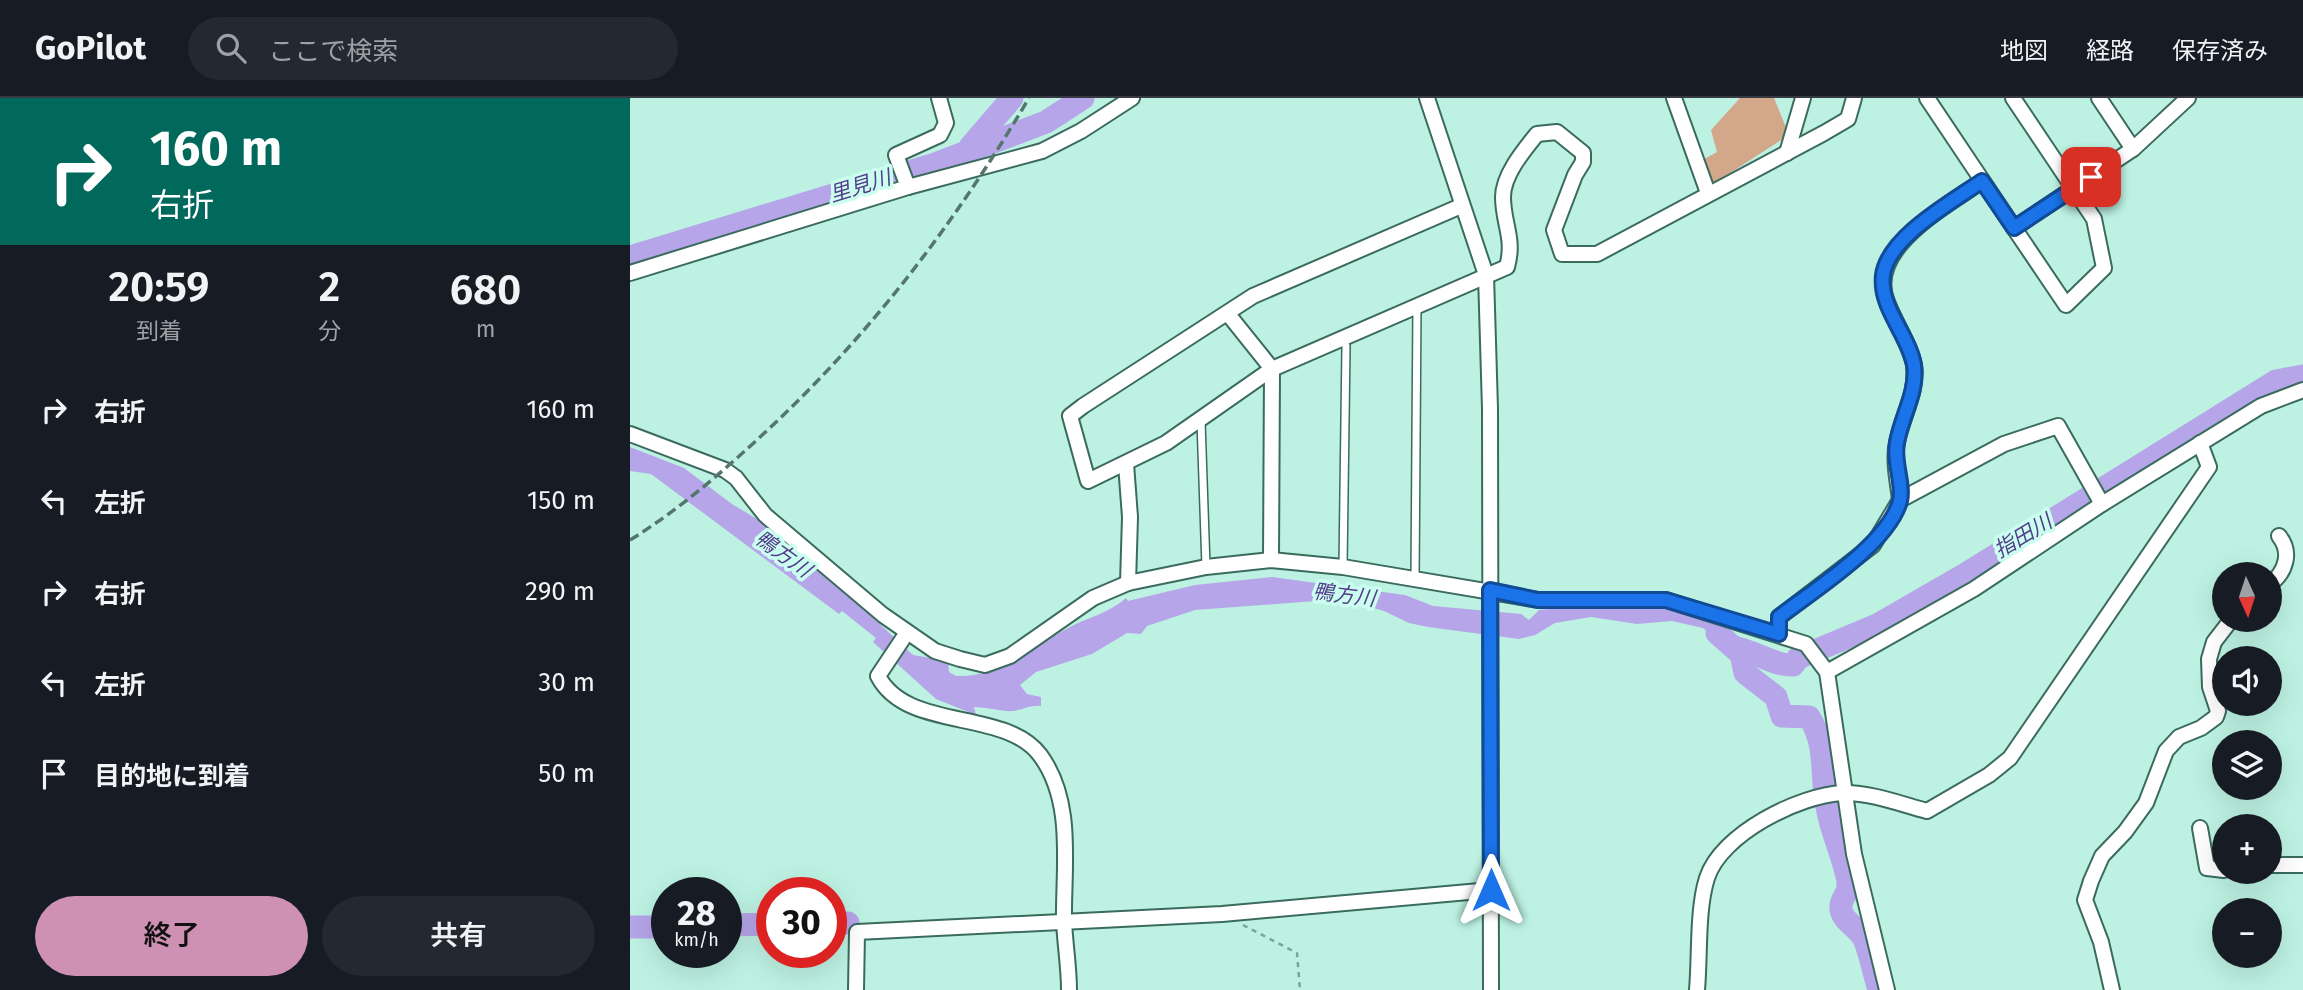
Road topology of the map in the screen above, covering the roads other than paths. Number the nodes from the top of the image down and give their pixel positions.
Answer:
1 (939, 98) edge
2 (1132, 98) edge
3 (1427, 98) edge
4 (1674, 98) edge
5 (1803, 98) edge
6 (1854, 98) edge
7 (1927, 98) edge
8 (2013, 98) edge
9 (2099, 98) edge
10 (2188, 98) edge
11 (2133, 149) junction
12 (1787, 153) junction
13 (1982, 181) junction
14 (908, 187) junction
15 (2075, 187) junction
16 (1707, 193) junction
17 (1461, 206) junction
18 (2014, 228) junction
19 (630, 273) edge
20 (1486, 275) junction
21 (1417, 305) junction
22 (1228, 314) junction
23 (1342, 338) junction
24 (1272, 369) junction
25 (2303, 390) edge
26 (1201, 419) junction
27 (630, 434) edge
28 (2200, 443) junction
29 (1126, 464) junction
30 (1900, 500) junction
31 (2102, 504) junction
32 (2279, 536) dead end
33 (1271, 560) junction
34 (1206, 567) junction
35 (1343, 567) junction
36 (2282, 572) edge
37 (1415, 581) junction
38 (1128, 583) junction
39 (1490, 597) junction
40 (2222, 632) edge
41 (906, 634) junction
42 (1779, 634) junction
43 (1824, 669) junction
44 (1838, 794) junction
45 (2200, 828) dead end
46 (2282, 865) edge
47 (2303, 865) edge
48 (2212, 868) edge
49 (1491, 890) junction
50 (1065, 923) junction
51 (856, 990) edge
52 (1069, 990) edge
53 (1491, 990) edge
54 (1697, 990) edge
55 (1888, 990) edge
56 (2112, 990) edge

1 - 14 street
2 - 14 street
3 - 17 street
4 - 16 street
5 - 12 street
6 - 12 street
7 - 13 street
8 - 15 street
9 - 11 street
10 - 11 street
11 - 15 street
12 - 16 street
13 - 18 street
13 - 30 street
14 - 19 street
15 - 18 street
15 - 18 street
16 - 20 street
17 - 20 street
17 - 22 street
20 - 21 street
20 - 39 street
21 - 23 street
21 - 37 lane
22 - 24 street
22 - 29 street
23 - 24 street
23 - 35 lane
24 - 26 street
24 - 33 street
25 - 28 street
26 - 29 street
26 - 34 lane
27 - 41 street
28 - 31 street
28 - 44 street
29 - 38 street
30 - 31 street
30 - 42 street
31 - 43 street
32 - 36 street
33 - 34 street
33 - 35 street
34 - 38 street
35 - 37 street
37 - 39 street
38 - 41 street
39 - 42 street
39 - 49 street
40 - 56 street
41 - 50 street
42 - 43 street
43 - 44 street
44 - 54 street
44 - 55 street
45 - 48 street
46 - 47 street
49 - 50 street
49 - 53 street
50 - 51 street
50 - 52 street

